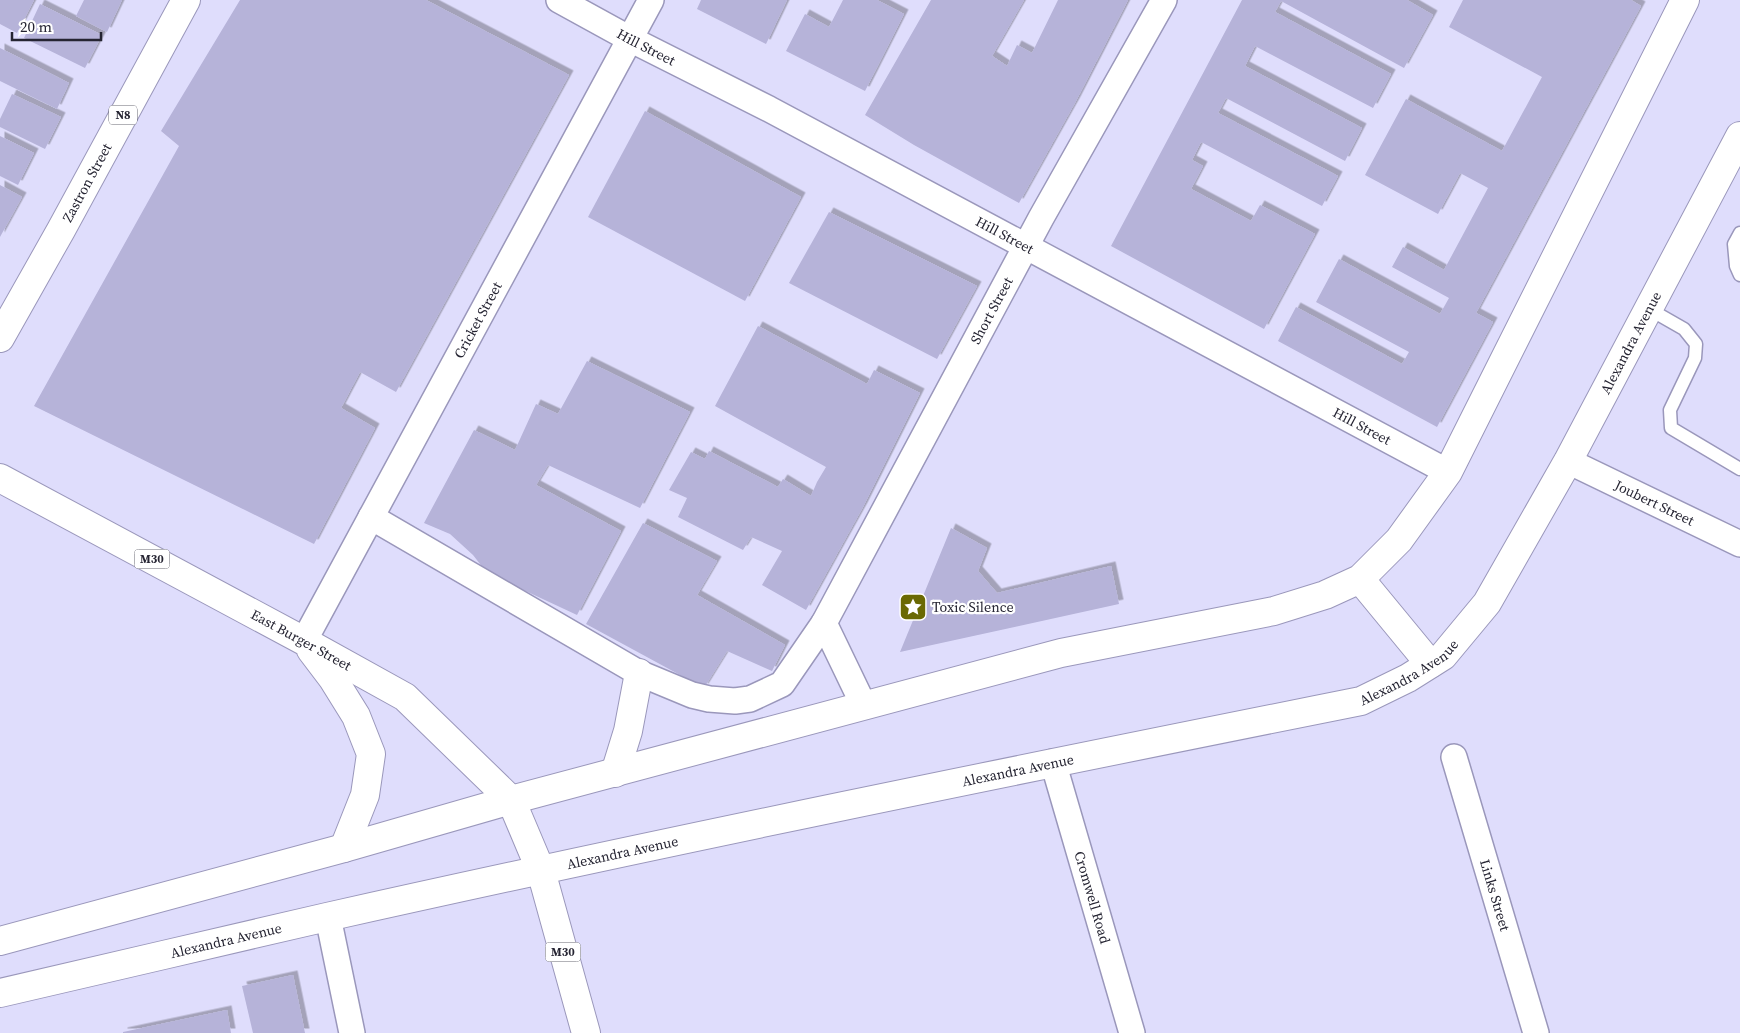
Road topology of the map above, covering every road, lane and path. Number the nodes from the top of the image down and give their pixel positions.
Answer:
1 (186, 0) edge
2 (559, 0) edge
3 (651, 0) edge
4 (1164, 0) edge
5 (1685, 0) edge
6 (630, 39) junction
7 (1740, 136) edge
8 (1740, 232) edge
9 (1026, 247) junction
10 (1740, 274) edge
11 (1649, 309) junction
12 (0, 338) edge
13 (1568, 461) junction
14 (1740, 469) edge
15 (1448, 472) junction
16 (0, 478) edge
17 (371, 517) junction
18 (1740, 544) edge
19 (1360, 579) junction
20 (824, 623) junction
21 (304, 641) junction
22 (1430, 664) junction
23 (639, 673) junction
24 (864, 706) junction
25 (1454, 757) dead end
26 (1053, 762) junction
27 (615, 773) junction
28 (512, 800) junction
29 (344, 848) junction
30 (541, 871) junction
31 (328, 917) junction
32 (0, 941) edge
33 (0, 993) edge
34 (352, 1033) edge
35 (586, 1033) edge
36 (1132, 1033) edge
37 (1536, 1033) edge

1 - 12 main road, Zastron Street / N8
2 - 6 street, Hill Street
3 - 6 street, Cricket Street
4 - 9 street, Short Street
5 - 15 main road
6 - 9 street, Hill Street
6 - 17 street, Cricket Street
7 - 11 main road, Alexandra Avenue
8 - 10 lane
9 - 15 street, Hill Street
9 - 20 street, Short Street
11 - 13 main road, Alexandra Avenue
11 - 14 lane
13 - 18 street, Joubert Street
13 - 22 main road, Alexandra Avenue
15 - 19 main road
16 - 21 main road, East Burger Street / M30
17 - 21 street, Cricket Street
17 - 23 street
19 - 22 main road
19 - 24 main road
20 - 23 street, Short Street
20 - 24 street
21 - 28 main road, East Burger Street / M30
21 - 29 main road
22 - 26 main road, Alexandra Avenue
23 - 27 main road
24 - 27 main road
25 - 37 street, Links Street
26 - 30 main road, Alexandra Avenue
26 - 36 street, Cromwell Road
27 - 28 main road
28 - 29 main road
28 - 30 main road, East Burger Street / M30
29 - 32 main road
30 - 31 main road, Alexandra Avenue
30 - 35 main road, M30
31 - 33 main road, Alexandra Avenue
31 - 34 street

